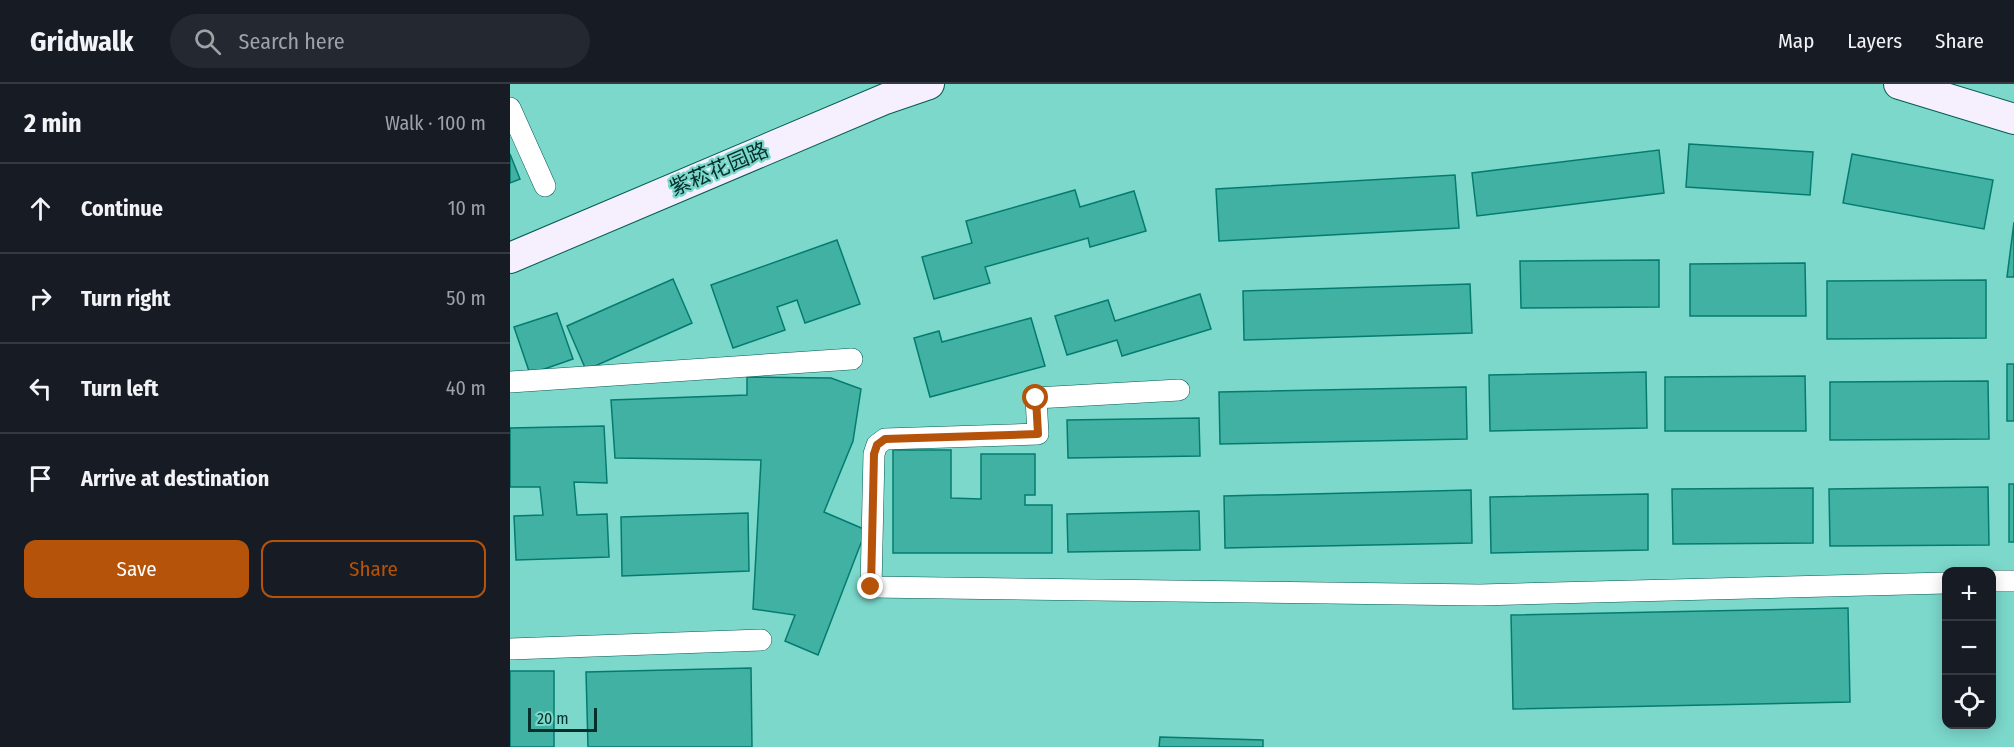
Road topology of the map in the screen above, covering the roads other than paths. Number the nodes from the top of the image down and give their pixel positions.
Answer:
1 (929, 84) edge
2 (1899, 84) edge
3 (510, 108) edge
4 (2014, 119) edge
5 (545, 186) dead end
6 (510, 258) edge
7 (852, 358) dead end
8 (510, 382) edge
9 (1179, 390) dead end
10 (1996, 581) edge
11 (2014, 581) edge
12 (1942, 583) edge
13 (761, 640) dead end
14 (510, 649) edge

1 - 6 street, 紫菘花园路
2 - 4 street
3 - 5 street
7 - 8 street
9 - 12 street
10 - 11 street
13 - 14 street

